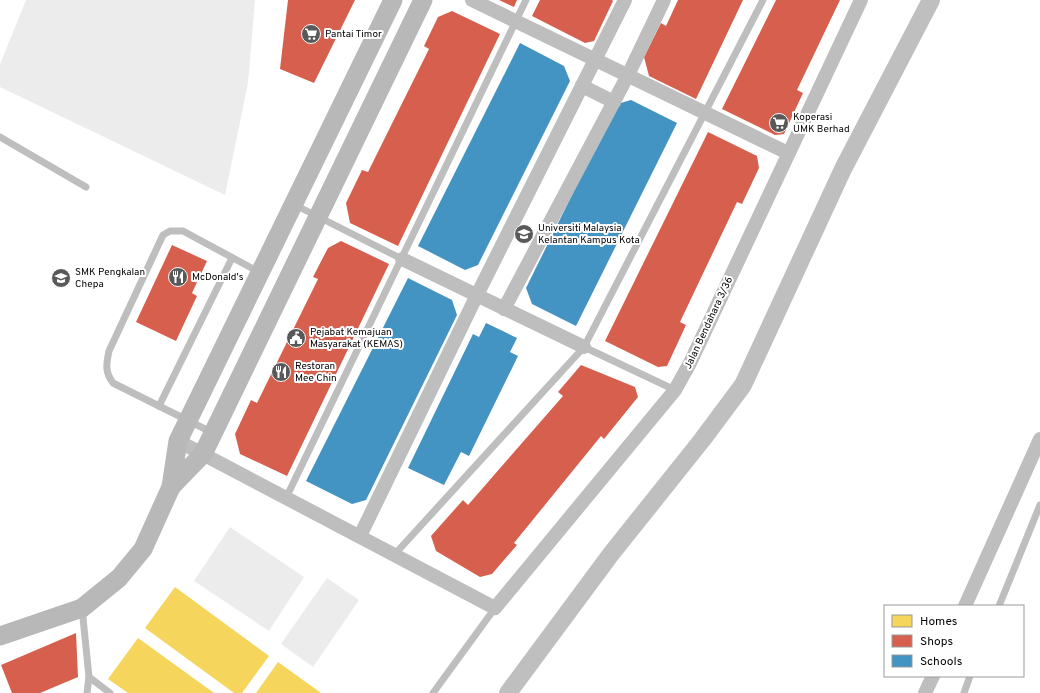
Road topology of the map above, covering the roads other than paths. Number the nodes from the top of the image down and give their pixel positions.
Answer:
1 (393, 0) edge
2 (423, 0) edge
3 (472, 0) edge
4 (526, 0) edge
5 (625, 0) edge
6 (664, 0) edge
7 (764, 0) edge
8 (861, 0) edge
9 (516, 21) junction
10 (595, 60) junction
11 (628, 75) junction
12 (582, 86) junction
13 (614, 102) junction
14 (706, 113) junction
15 (0, 137) edge
16 (788, 153) junction
17 (86, 187) dead end
18 (294, 205) junction
19 (318, 217) junction
20 (232, 258) junction
21 (402, 259) junction
22 (261, 273) junction
23 (477, 295) junction
24 (504, 309) junction
25 (584, 347) junction
26 (676, 390) junction
27 (159, 406) junction
28 (188, 420) junction
29 (213, 433) junction
30 (1040, 439) edge
31 (178, 441) junction
32 (202, 454) junction
33 (171, 487) junction
34 (286, 498) junction
35 (1040, 505) edge
36 (360, 536) junction
37 (394, 555) junction
38 (965, 605) edge
39 (999, 605) edge
40 (82, 608) junction
41 (495, 608) junction
42 (0, 636) edge
43 (89, 677) junction
44 (933, 677) edge
45 (970, 677) edge
46 (87, 693) edge
47 (110, 693) edge
48 (433, 693) edge
49 (925, 693) edge
50 (964, 693) edge

1 - 18 street
2 - 19 street
3 - 9 street
4 - 9 lane
5 - 10 street
6 - 11 street
7 - 14 lane
8 - 16 street, Jalan Bendahara 3/36
9 - 10 street
9 - 21 lane
10 - 11 street
10 - 12 street
11 - 13 street
11 - 14 street
12 - 13 street
12 - 23 street
13 - 24 street
14 - 16 street
14 - 25 lane
15 - 17 lane
16 - 26 street, Jalan Bendahara 3/36
18 - 19 lane
18 - 22 street
19 - 21 lane
19 - 29 street
20 - 22 lane
20 - 27 lane
20 - 27 lane
21 - 23 street
21 - 34 lane
22 - 28 street
23 - 24 street
23 - 36 street
24 - 25 street
25 - 26 lane
25 - 37 lane
26 - 41 street, Jalan Bendahara 3/36
27 - 28 lane
28 - 29 lane
28 - 31 street
29 - 32 street
30 - 38 street
31 - 32 street
31 - 33 street
32 - 33 street
32 - 34 street
33 - 40 street
34 - 36 street
35 - 39 lane
36 - 37 street
37 - 41 street
40 - 42 street
40 - 43 lane
41 - 48 lane
43 - 46 lane
43 - 47 lane
44 - 49 street
45 - 50 lane

